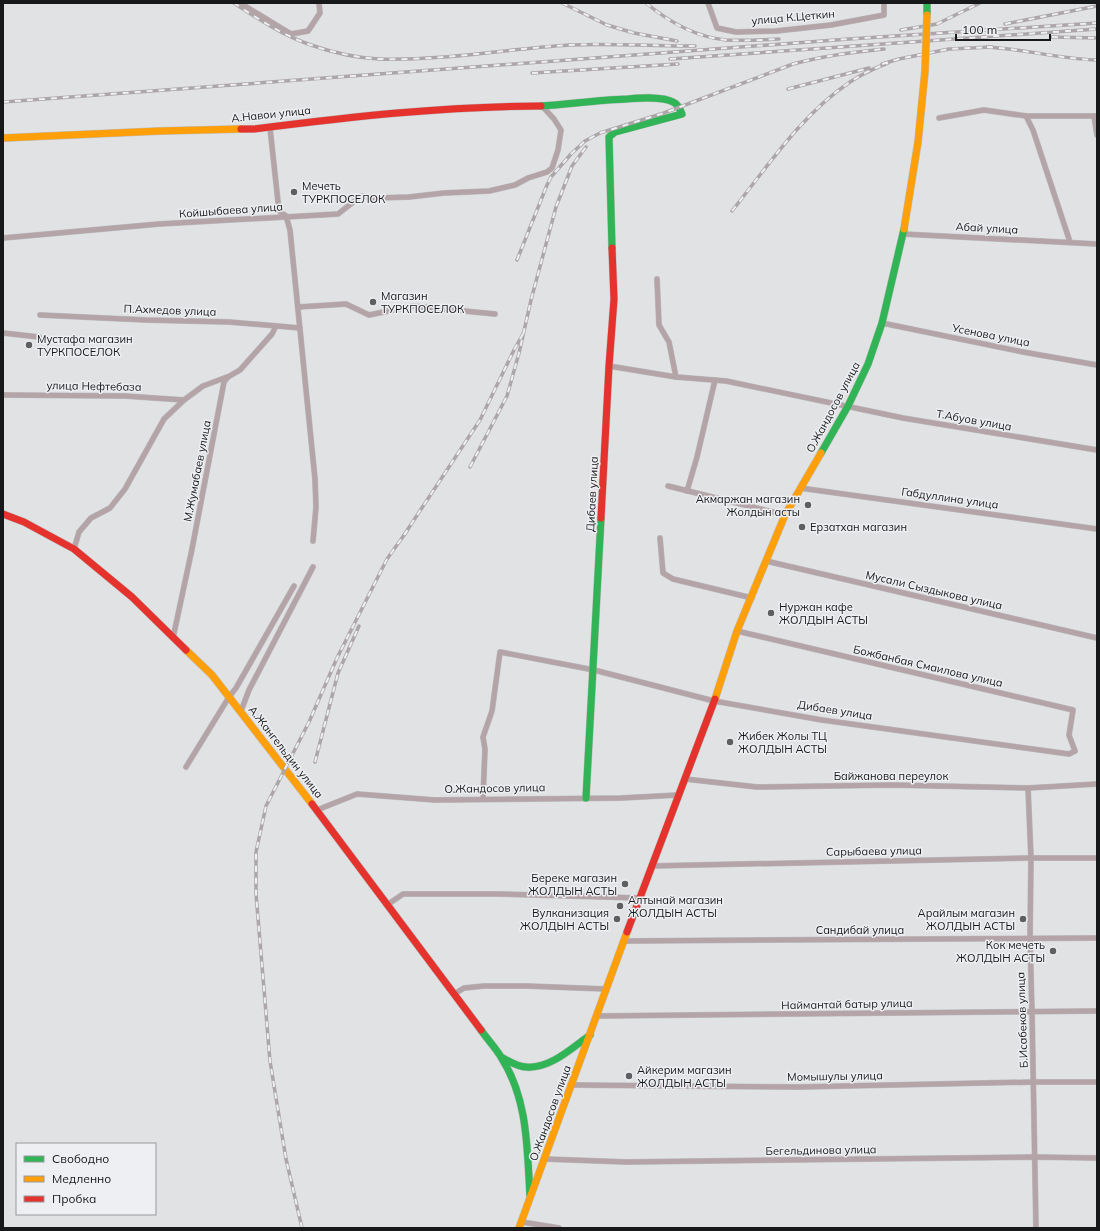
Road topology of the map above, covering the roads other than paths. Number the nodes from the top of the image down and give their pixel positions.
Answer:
1 (240, 3) edge
2 (319, 3) edge
3 (708, 3) edge
4 (884, 3) edge
5 (927, 3) edge
6 (542, 106) junction
7 (1026, 116) junction
8 (1095, 116) edge
9 (939, 118) dead end
10 (270, 128) junction
11 (1097, 135) edge
12 (3, 138) edge
13 (609, 149) joint
14 (286, 216) junction
15 (903, 234) junction
16 (3, 238) edge
17 (1070, 242) junction
18 (1097, 244) edge
19 (657, 279) dead end
20 (298, 307) junction
21 (495, 314) dead end
22 (40, 315) dead end
23 (882, 323) junction
24 (276, 326) junction
25 (300, 328) junction
26 (3, 333) edge
27 (39, 337) dead end
28 (1097, 365) edge
29 (609, 366) junction
30 (228, 377) junction
31 (676, 377) junction
32 (716, 380) junction
33 (3, 394) edge
34 (184, 400) junction
35 (848, 406) junction
36 (1097, 450) edge
37 (668, 486) dead end
38 (800, 488) junction
39 (687, 491) junction
40 (3, 514) edge
41 (785, 515) junction
42 (1097, 529) edge
43 (660, 538) dead end
44 (313, 541) dead end
45 (74, 550) junction
46 (766, 561) junction
47 (312, 567) dead end
48 (294, 586) dead end
49 (752, 598) junction
50 (738, 631) junction
51 (173, 638) junction
52 (1097, 638) edge
53 (594, 670) junction
54 (229, 697) junction
55 (714, 701) junction
56 (240, 711) junction
57 (1075, 751) joint
58 (186, 767) dead end
59 (685, 779) junction
60 (1097, 784) edge
61 (1028, 788) junction
62 (678, 795) junction
63 (483, 798) junction
64 (586, 798) junction
65 (317, 810) junction
66 (1031, 858) junction
67 (1097, 858) edge
68 (651, 866) junction
69 (640, 898) junction
70 (386, 905) junction
71 (1097, 938) edge
72 (1030, 939) junction
73 (624, 941) junction
74 (606, 989) junction
75 (454, 994) junction
76 (1097, 1011) edge
77 (1032, 1012) junction
78 (597, 1016) junction
79 (590, 1035) junction
80 (501, 1057) junction
81 (1034, 1082) junction
82 (1097, 1082) edge
83 (572, 1085) junction
84 (1035, 1157) junction
85 (1097, 1158) edge
86 (545, 1160) junction
87 (530, 1198) junction
88 (520, 1225) edge
89 (559, 1228) edge
90 (1036, 1228) edge

1 - 2 street
3 - 4 street, улица К.Цеткин
5 - 15 street, О.Жандосов улица, bridge
6 - 10 street, А.Навои улица
6 - 13 street, А.Навои улица
6 - 14 street, Койшыбаева улица
7 - 8 street
7 - 9 street
7 - 17 street
8 - 11 street
10 - 12 street, А.Навои улица
10 - 14 street
13 - 29 street, Дибаев улица
14 - 16 street, Койшыбаева улица
14 - 20 street
15 - 17 street, Абай улица
15 - 23 street, О.Жандосов улица
17 - 18 street, Абай улица
19 - 31 street
20 - 21 street
20 - 25 street
22 - 24 street, П.Ахмедов улица
23 - 28 street, Усенова улица
23 - 35 street, О.Жандосов улица
24 - 25 street, П.Ахмедов улица
24 - 30 street
25 - 44 street
26 - 27 street
29 - 31 street
29 - 53 street, Дибаев улица
30 - 34 street
30 - 51 street, М.Жумабаев улица
31 - 32 street
32 - 35 street
32 - 39 street
33 - 34 street, улица Нефтебаза
34 - 45 street
35 - 36 street, Т.Абуов улица
35 - 38 street, О.Жандосов улица
37 - 39 street
38 - 41 street, О.Жандосов улица
38 - 42 street, Габдуллина улица
39 - 41 street
40 - 45 street, А.Жангельдин улица
41 - 46 street, О.Жандосов улица
43 - 49 street
45 - 51 street, А.Жангельдин улица
46 - 49 street, О.Жандосов улица
46 - 52 street, Мусали Сыздыкова улица
47 - 56 street
48 - 54 street
49 - 50 street, О.Жандосов улица
50 - 55 street, О.Жандосов улица
50 - 57 street, Божбанбая Смаилова улица
51 - 54 street, А.Жангельдин улица
53 - 55 street, Дибаев улица
53 - 63 street, Дибаев улица
53 - 64 street, Дибаев улица
54 - 56 street, А.Жангельдин улица
54 - 58 street
55 - 57 street, Дибаев улица
55 - 59 street, О.Жандосов улица
56 - 65 street, А.Жангельдин улица
59 - 61 street, Байжанова переулок
59 - 62 street, О.Жандосов улица
60 - 61 street, Байжанова переулок
61 - 66 street, Б.Исабеков улица
62 - 64 street, О.Жандосов улица
62 - 68 street, О.Жандосов улица
63 - 64 street, О.Жандосов улица
63 - 65 street, О.Жандосов улица
65 - 70 street, А.Жангельдин улица
66 - 67 street, Сарыбаева улица
66 - 68 street, Сарыбаева улица
66 - 72 street, Б.Исабеков улица
68 - 69 street, О.Жандосов улица
69 - 70 street
69 - 73 street, О.Жандосов улица
70 - 75 street, А.Жангельдин улица
71 - 72 street, Сандибай улица
72 - 73 street, Сандибай улица
72 - 77 street, Б.Исабеков улица
73 - 74 street, О.Жандосов улица
74 - 75 street
74 - 78 street, О.Жандосов улица
75 - 80 street, А.Жангельдин улица
76 - 77 street, Наймантай батыр улица
77 - 78 street, Наймантай батыр улица
77 - 81 street, Б.Исабеков улица
78 - 79 street, О.Жандосов улица
79 - 80 street
79 - 83 street, О.Жандосов улица
80 - 87 street, А.Жангельдин улица
81 - 82 street, Момышулы улица
81 - 83 street, Момышулы улица
81 - 84 street, Б.Исабеков улица
83 - 86 street, О.Жандосов улица
84 - 85 street, Бегельдинова улица
84 - 86 street, Бегельдинова улица
84 - 90 street, Б.Исабеков улица
86 - 87 street, О.Жандосов улица
87 - 88 street, О.Жандосов улица
88 - 89 street

